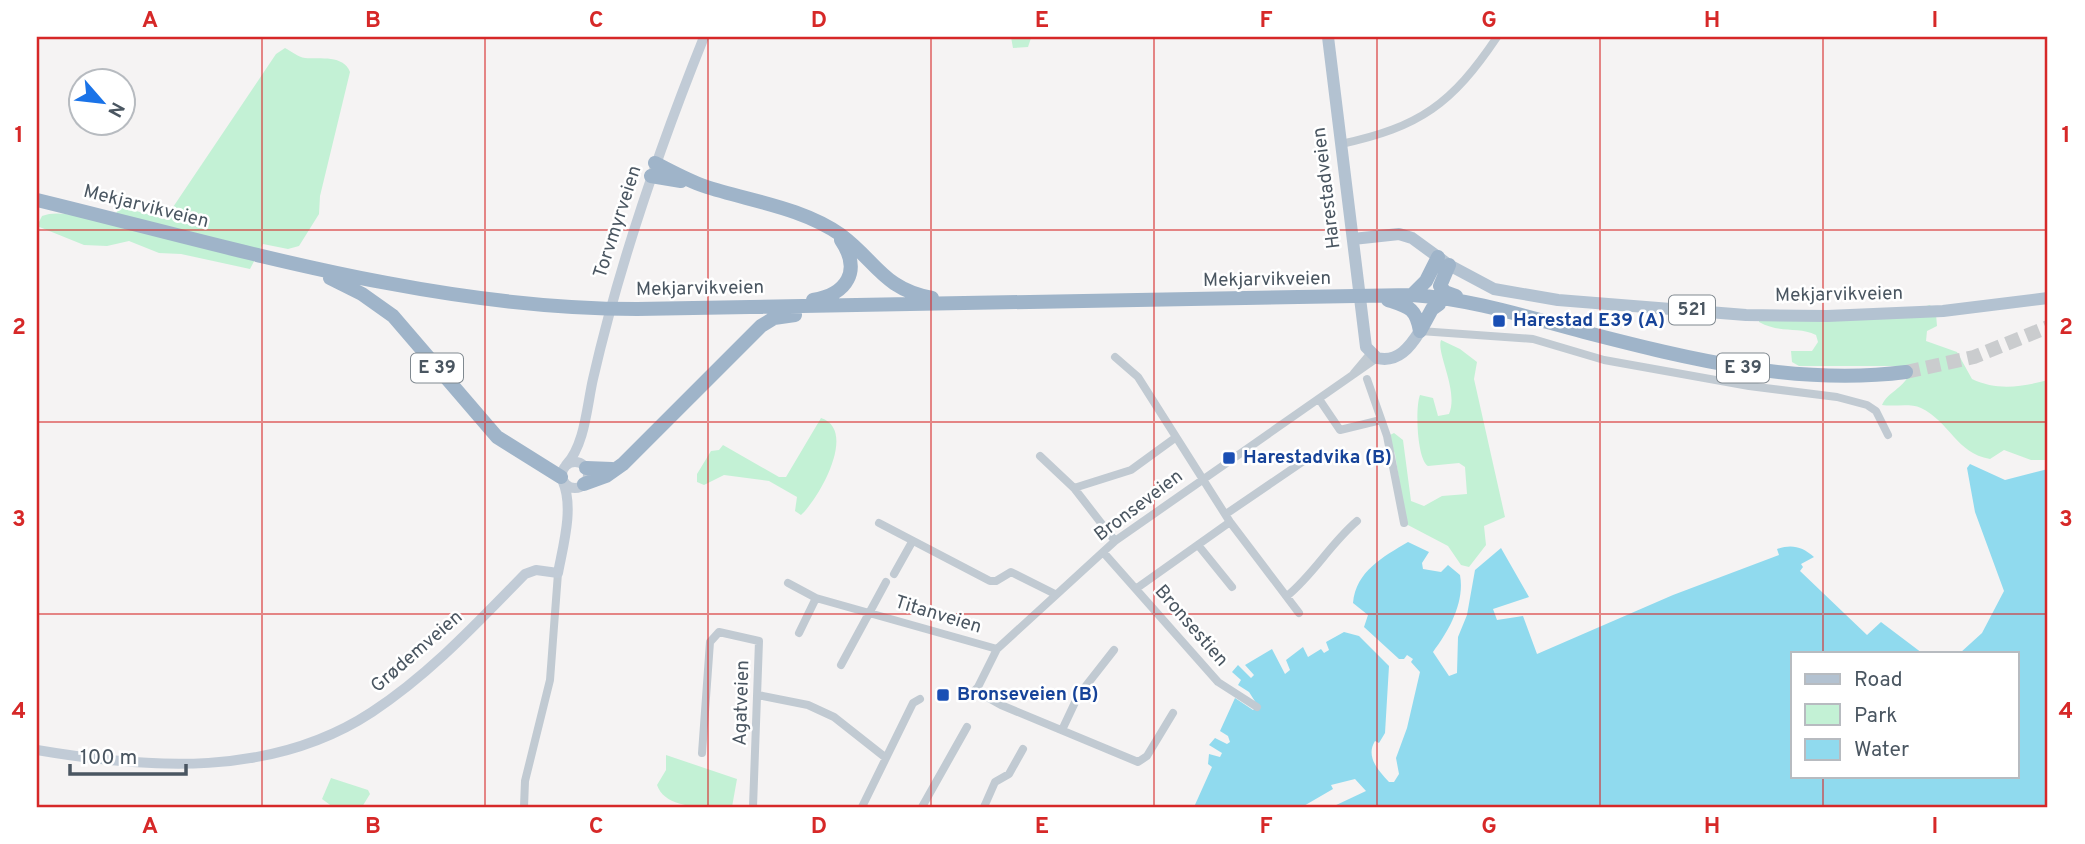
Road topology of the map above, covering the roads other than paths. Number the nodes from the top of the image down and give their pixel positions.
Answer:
1 (704, 37) edge
2 (1328, 37) edge
3 (1497, 37) edge
4 (1341, 144) junction
5 (653, 169) junction
6 (37, 200) edge
7 (831, 229) junction
8 (1353, 239) junction
9 (1443, 261) junction
10 (307, 266) junction
11 (1412, 295) junction
12 (1379, 298) junction
13 (2048, 298) edge
14 (1438, 300) junction
15 (1467, 302) junction
16 (968, 303) junction
17 (794, 306) junction
18 (819, 306) junction
19 (1420, 331) junction
20 (1583, 332) junction
21 (1373, 356) junction
22 (1115, 357) dead end
23 (1906, 372) tunnel mouth
24 (1367, 379) dead end
25 (1318, 399) junction
26 (1381, 420) junction
27 (583, 424) junction
28 (1888, 435) dead end
29 (1175, 438) junction
30 (1040, 456) dead end
31 (1311, 456) dead end
32 (623, 464) junction
33 (585, 466) junction
34 (563, 475) junction
35 (1201, 480) junction
36 (582, 486) junction
37 (1073, 488) junction
38 (1228, 518) junction
39 (1357, 521) dead end
40 (566, 523) junction
41 (879, 523) dead end
42 (1404, 523) dead end
43 (1115, 541) junction
44 (912, 542) junction
45 (1198, 545) junction
46 (1103, 552) junction
47 (558, 573) junction
48 (894, 574) dead end
49 (886, 582) dead end
50 (788, 583) dead end
51 (1231, 587) dead end
52 (1137, 588) junction
53 (1055, 594) junction
54 (1287, 596) junction
55 (816, 598) junction
56 (870, 611) junction
57 (1299, 612) dead end
58 (799, 633) dead end
59 (997, 649) junction
60 (1114, 650) dead end
61 (841, 666) dead end
62 (758, 695) junction
63 (920, 699) dead end
64 (1257, 707) dead end
65 (1173, 713) dead end
66 (967, 727) dead end
67 (1062, 730) junction
68 (1023, 749) dead end
69 (37, 750) edge
70 (702, 753) dead end
71 (886, 758) junction
72 (524, 807) edge
73 (753, 807) edge
74 (862, 807) edge
75 (922, 807) edge
76 (984, 807) edge

1 - 5 main road, Torvmyrveien
2 - 4 main road, Harestadveien
3 - 4 street
4 - 8 main road, Harestadveien
5 - 7 highway, E 39
5 - 27 main road, Torvmyrveien
6 - 10 highway, Mekjarvikveien / E 39
7 - 16 highway, E 39
7 - 17 highway, E 39
8 - 9 main road, Mekjarvikveien / 521
8 - 21 main road, Harestadveien
9 - 11 highway
9 - 13 main road, Mekjarvikveien / 521
9 - 15 highway, E 39
10 - 17 highway, Mekjarvikveien / E 39
10 - 34 highway, E 39
11 - 12 highway, Mekjarvikveien / E 39
11 - 14 highway, Mekjarvikveien / E 39
12 - 14 highway, Mekjarvikveien / E 39
12 - 16 highway, Mekjarvikveien / E 39
12 - 19 highway, E 39
14 - 15 highway, E 39
14 - 19 highway
14 - 20 highway, E 39
15 - 20 highway, E 39
16 - 18 highway, Mekjarvikveien / E 39
17 - 18 highway, Mekjarvikveien / E 39
18 - 32 highway, E 39
19 - 21 main road
19 - 28 street
20 - 23 highway, E 39
21 - 25 street, Bronseveien
22 - 29 street
24 - 26 street
25 - 26 street
25 - 35 street, Bronseveien
26 - 42 street
27 - 33 main road, Torvmyrveien
27 - 34 main road, Torvmyrveien
29 - 35 street
29 - 37 street
30 - 37 street
31 - 38 street, Bronsestien
32 - 33 highway
32 - 36 highway, E 39
33 - 34 main road
33 - 36 main road
34 - 36 main road
34 - 40 main road, Torvmyrveien
35 - 38 street
35 - 43 street, Bronseveien
36 - 40 main road, Torvmyrveien
37 - 43 street
38 - 45 street, Bronsestien
38 - 54 street
39 - 54 street
40 - 47 main road, Torvmyrveien
41 - 44 street
43 - 46 street, Bronseveien
44 - 48 street
44 - 53 street
45 - 51 street
45 - 52 street, Bronsestien
46 - 52 street, Bronsestien
46 - 53 street, Bronseveien
47 - 69 main road, Grødemveien
47 - 72 street, Torvmyrveien
49 - 56 street, Titanveien
50 - 55 street, Titanveien
52 - 64 street, Bronsestien
53 - 59 street, Bronseveien
54 - 57 street
55 - 56 street, Titanveien
55 - 58 street
56 - 59 street, Titanveien
56 - 61 street, Titanveien
59 - 67 street, Bronseveien
60 - 67 street
62 - 70 street, Agatveien
62 - 71 street
62 - 73 street, Agatveien
63 - 71 street
65 - 67 street, Bronseveien
66 - 75 street
68 - 76 street
71 - 74 street

